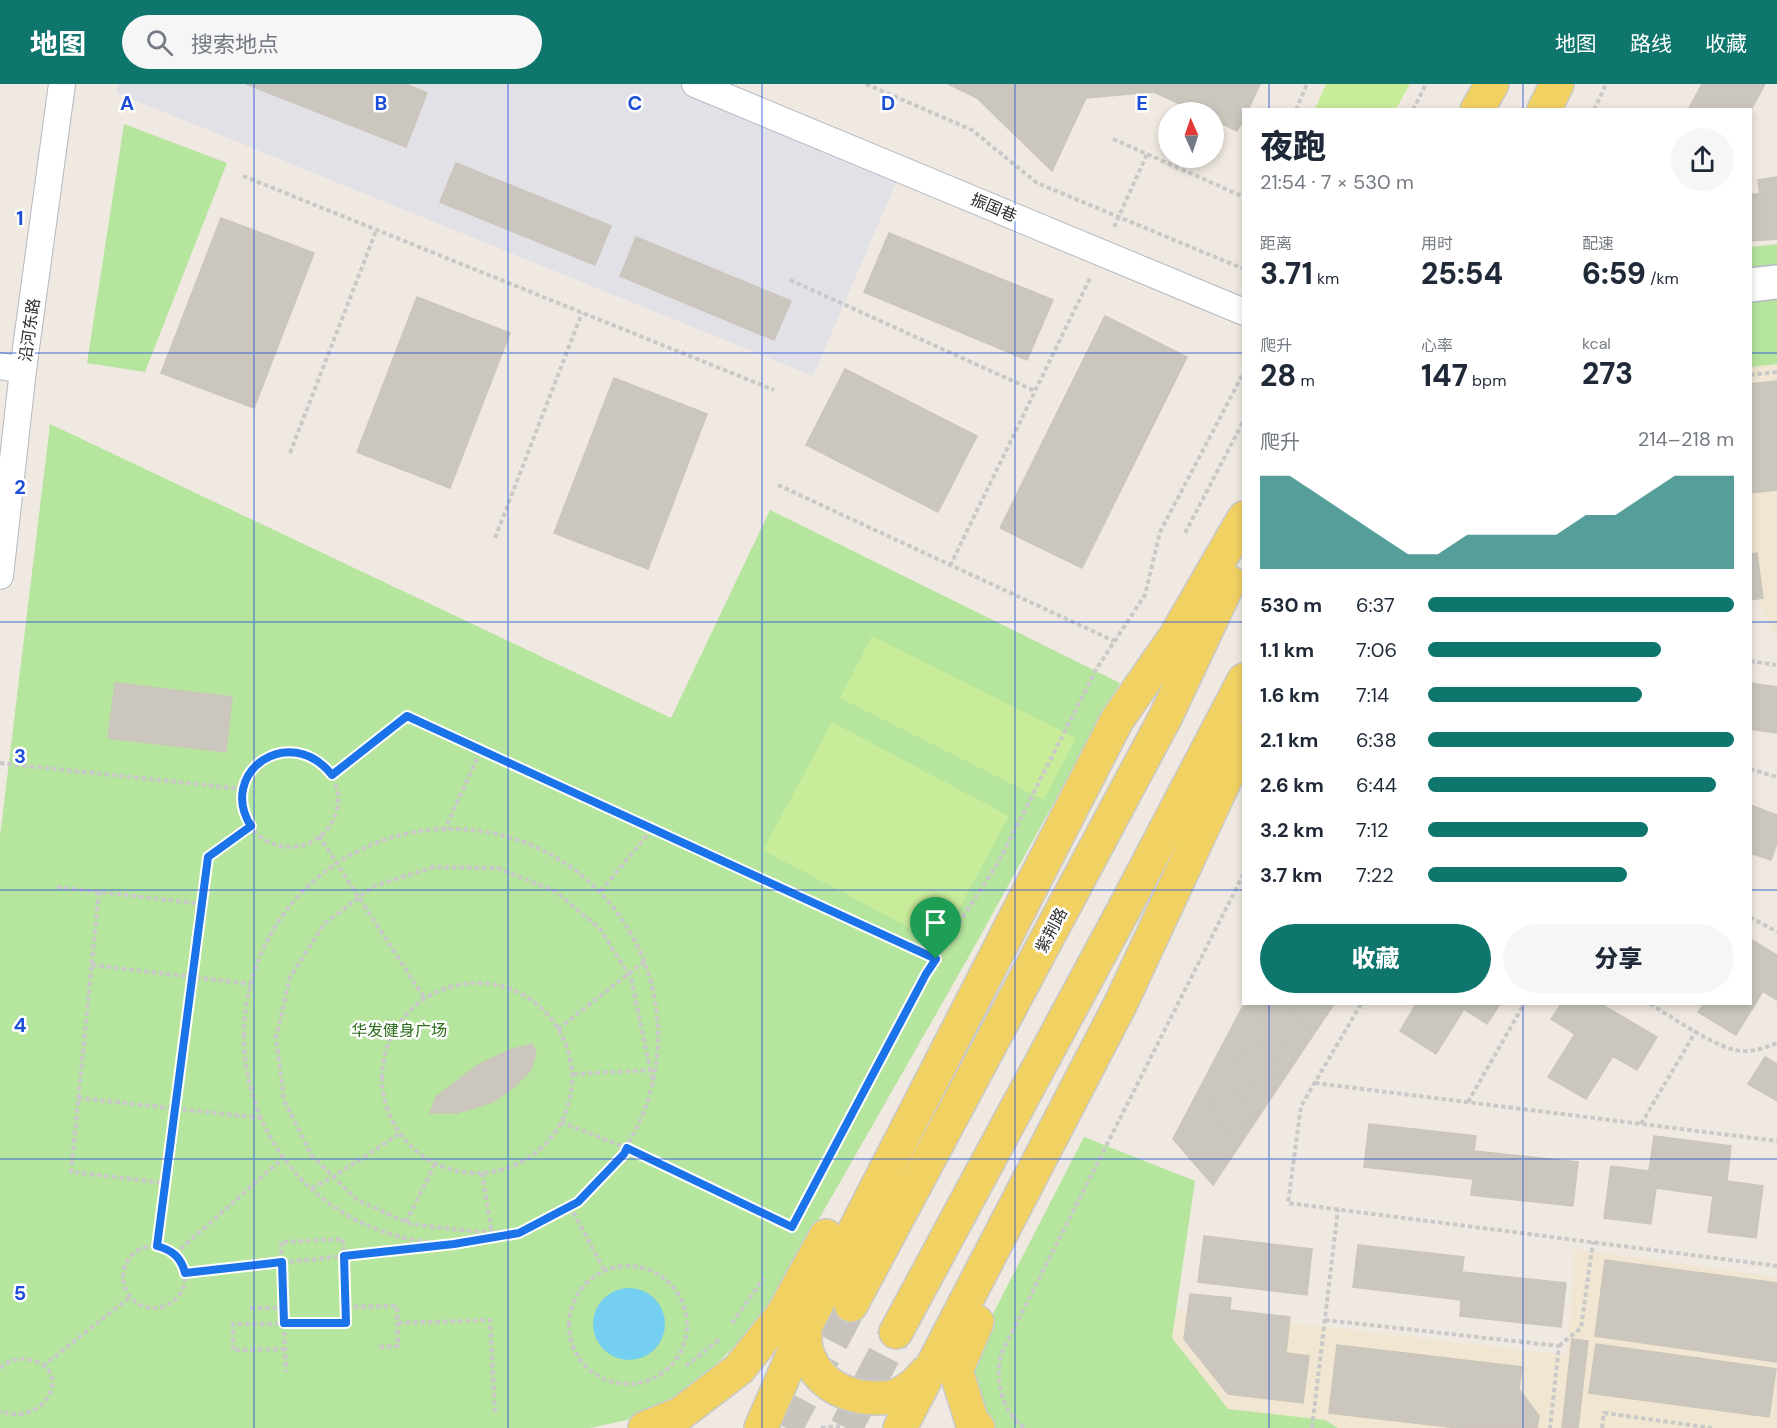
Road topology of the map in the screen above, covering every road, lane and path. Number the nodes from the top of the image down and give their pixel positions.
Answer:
1 (62, 84) edge
2 (695, 84) edge
3 (866, 84) edge
4 (1307, 84) edge
5 (1426, 84) edge
6 (1492, 84) edge
7 (1557, 84) edge
8 (1606, 84) edge
9 (1297, 108) edge
10 (1414, 108) edge
11 (1478, 108) edge
12 (1545, 108) edge
13 (1595, 108) edge
14 (1113, 139) dead end
15 (1147, 154) junction
16 (243, 176) dead end
17 (1242, 196) edge
18 (1119, 217) junction
19 (376, 231) junction
20 (1103, 253) junction
21 (1242, 268) edge
22 (790, 280) dead end
23 (1777, 282) edge
24 (1752, 285) edge
25 (1242, 311) edge
26 (582, 313) junction
27 (12, 368) edge
28 (1777, 372) edge
29 (1752, 375) edge
30 (1242, 376) edge
31 (774, 390) dead end
32 (1035, 392) junction
33 (1242, 424) edge
34 (290, 453) dead end
35 (778, 485) dead end
36 (1242, 521) edge
37 (1185, 533) dead end
38 (495, 538) dead end
39 (1242, 555) edge
40 (950, 566) junction
41 (0, 576) edge
42 (1114, 641) junction
43 (1752, 661) edge
44 (1776, 665) edge
45 (1242, 684) edge
46 (1242, 744) edge
47 (481, 750) junction
48 (0, 763) edge
49 (1752, 770) edge
50 (332, 775) junction
51 (1777, 777) edge
52 (243, 789) junction
53 (251, 826) junction
54 (652, 829) junction
55 (444, 831) junction
56 (319, 836) junction
57 (336, 863) junction
58 (1242, 877) edge
59 (57, 887) dead end
60 (601, 891) junction
61 (99, 892) junction
62 (1171, 894) junction
63 (359, 897) junction
64 (202, 904) junction
65 (1752, 918) edge
66 (1010, 925) junction
67 (1777, 932) edge
68 (936, 959) junction
69 (645, 961) junction
70 (92, 965) junction
71 (627, 974) junction
72 (193, 976) junction
73 (251, 984) junction
74 (425, 999) junction
75 (1360, 1005) edge
76 (1523, 1005) edge
77 (1652, 1005) edge
78 (558, 1029) junction
79 (1696, 1030) junction
80 (1777, 1043) edge
81 (653, 1070) junction
82 (573, 1074) junction
83 (1315, 1083) junction
84 (78, 1098) junction
85 (1468, 1102) junction
86 (175, 1109) junction
87 (262, 1118) junction
88 (561, 1122) junction
89 (1641, 1124) junction
90 (399, 1134) junction
91 (1777, 1141) edge
92 (627, 1148) junction
93 (282, 1159) junction
94 (435, 1164) junction
95 (482, 1173) junction
96 (333, 1177) junction
97 (165, 1183) junction
98 (312, 1188) junction
99 (570, 1206) junction
100 (1338, 1209) junction
101 (406, 1222) junction
102 (792, 1227) junction
103 (492, 1234) junction
104 (788, 1235) dead end
105 (1593, 1242) junction
106 (454, 1244) junction
107 (157, 1246) junction
108 (175, 1254) junction
109 (344, 1256) junction
110 (282, 1262) junction
111 (1777, 1266) edge
112 (770, 1270) dead end
113 (604, 1271) junction
114 (185, 1273) junction
115 (130, 1297) junction
116 (851, 1305) tunnel mouth
117 (346, 1307) junction
118 (250, 1308) dead end
119 (284, 1308) junction
120 (1325, 1320) junction
121 (284, 1323) junction
122 (398, 1323) junction
123 (805, 1327) junction
124 (728, 1328) dead end
125 (896, 1332) tunnel mouth
126 (722, 1337) dead end
127 (1559, 1346) junction
128 (377, 1347) dead end
129 (285, 1349) junction
130 (935, 1360) junction
131 (43, 1366) junction
132 (0, 1368) edge
133 (681, 1370) dead end
134 (286, 1372) dead end
135 (661, 1375) junction
136 (50, 1404) dead end
137 (0, 1411) edge
138 (495, 1412) dead end
139 (680, 1414) junction
140 (15, 1420) dead end
141 (645, 1428) edge
142 (761, 1428) edge
143 (900, 1428) edge
144 (978, 1428) edge
145 (1024, 1428) edge
146 (1312, 1428) edge
147 (1550, 1428) edge
148 (1602, 1428) edge
149 (1712, 1428) edge

1 - 27 street, 沿河东路
2 - 20 street, 振国巷
3 - 18 path
4 - 9 path
5 - 10 path
6 - 11 main road
7 - 12 main road
8 - 13 path
14 - 15 path
15 - 17 path
15 - 18 path
16 - 19 path
18 - 20 path
18 - 21 path
19 - 26 path
19 - 34 path
20 - 25 street, 振国巷
20 - 32 path
22 - 32 path
23 - 24 street
26 - 31 path
26 - 38 path
27 - 41 street, 沿河东路
28 - 29 path
30 - 42 path
32 - 40 path
33 - 37 path
35 - 40 path
36 - 66 main road
39 - 116 main road, 紫荆路
40 - 42 path
42 - 68 path
43 - 44 path
45 - 125 main road
46 - 62 main road
47 - 50 path
47 - 54 path
47 - 55 path
48 - 52 path
49 - 51 path
50 - 52 path
50 - 56 path
52 - 53 path
53 - 56 path
53 - 64 path
54 - 60 path
54 - 68 path
55 - 57 path
55 - 60 path
56 - 57 path
57 - 63 path
57 - 73 path
58 - 145 path
59 - 61 path
60 - 69 path
61 - 64 path
61 - 70 path
62 - 130 main road
62 - 144 main road
63 - 71 path
63 - 74 path
63 - 96 path
64 - 72 path
65 - 67 path
66 - 123 main road
66 - 139 main road
68 - 102 path
69 - 71 path
69 - 81 path
70 - 72 path
70 - 84 path
71 - 78 path
71 - 81 path
72 - 73 path
72 - 86 path
73 - 87 path
74 - 78 path
74 - 90 path
75 - 83 path
76 - 85 path
77 - 79 path
78 - 82 path
79 - 80 path
79 - 89 path
81 - 82 path
81 - 92 path
82 - 88 path
83 - 85 path
83 - 100 path
84 - 86 path
84 - 97 path
85 - 89 path
86 - 87 path
86 - 97 path
87 - 93 path
88 - 92 path
88 - 95 path
89 - 91 path
90 - 94 path
90 - 96 path
92 - 99 path
92 - 102 path
93 - 98 path
93 - 108 path
94 - 95 path
94 - 101 path
95 - 103 path
96 - 98 path
96 - 101 path
97 - 107 path
98 - 106 path
99 - 103 path
99 - 113 path
100 - 105 path
100 - 120 path
101 - 103 path
102 - 104 path
103 - 106 path
105 - 111 path
105 - 127 path
106 - 109 path
107 - 108 path
107 - 115 path
108 - 114 path
109 - 110 path
109 - 110 path
109 - 117 path
110 - 114 path
110 - 119 path
112 - 124 path
113 - 135 path
113 - 135 path
114 - 115 path
115 - 131 path
117 - 121 path
117 - 122 path
118 - 119 path
119 - 121 path
120 - 127 path
120 - 146 path
121 - 129 path
121 - 129 path
122 - 128 path
122 - 138 path
123 - 130 main road
123 - 142 main road
126 - 133 path
127 - 147 path
129 - 134 path
130 - 143 main road
131 - 132 path
131 - 136 path
135 - 139 path
137 - 140 path
139 - 141 main road
148 - 149 path

